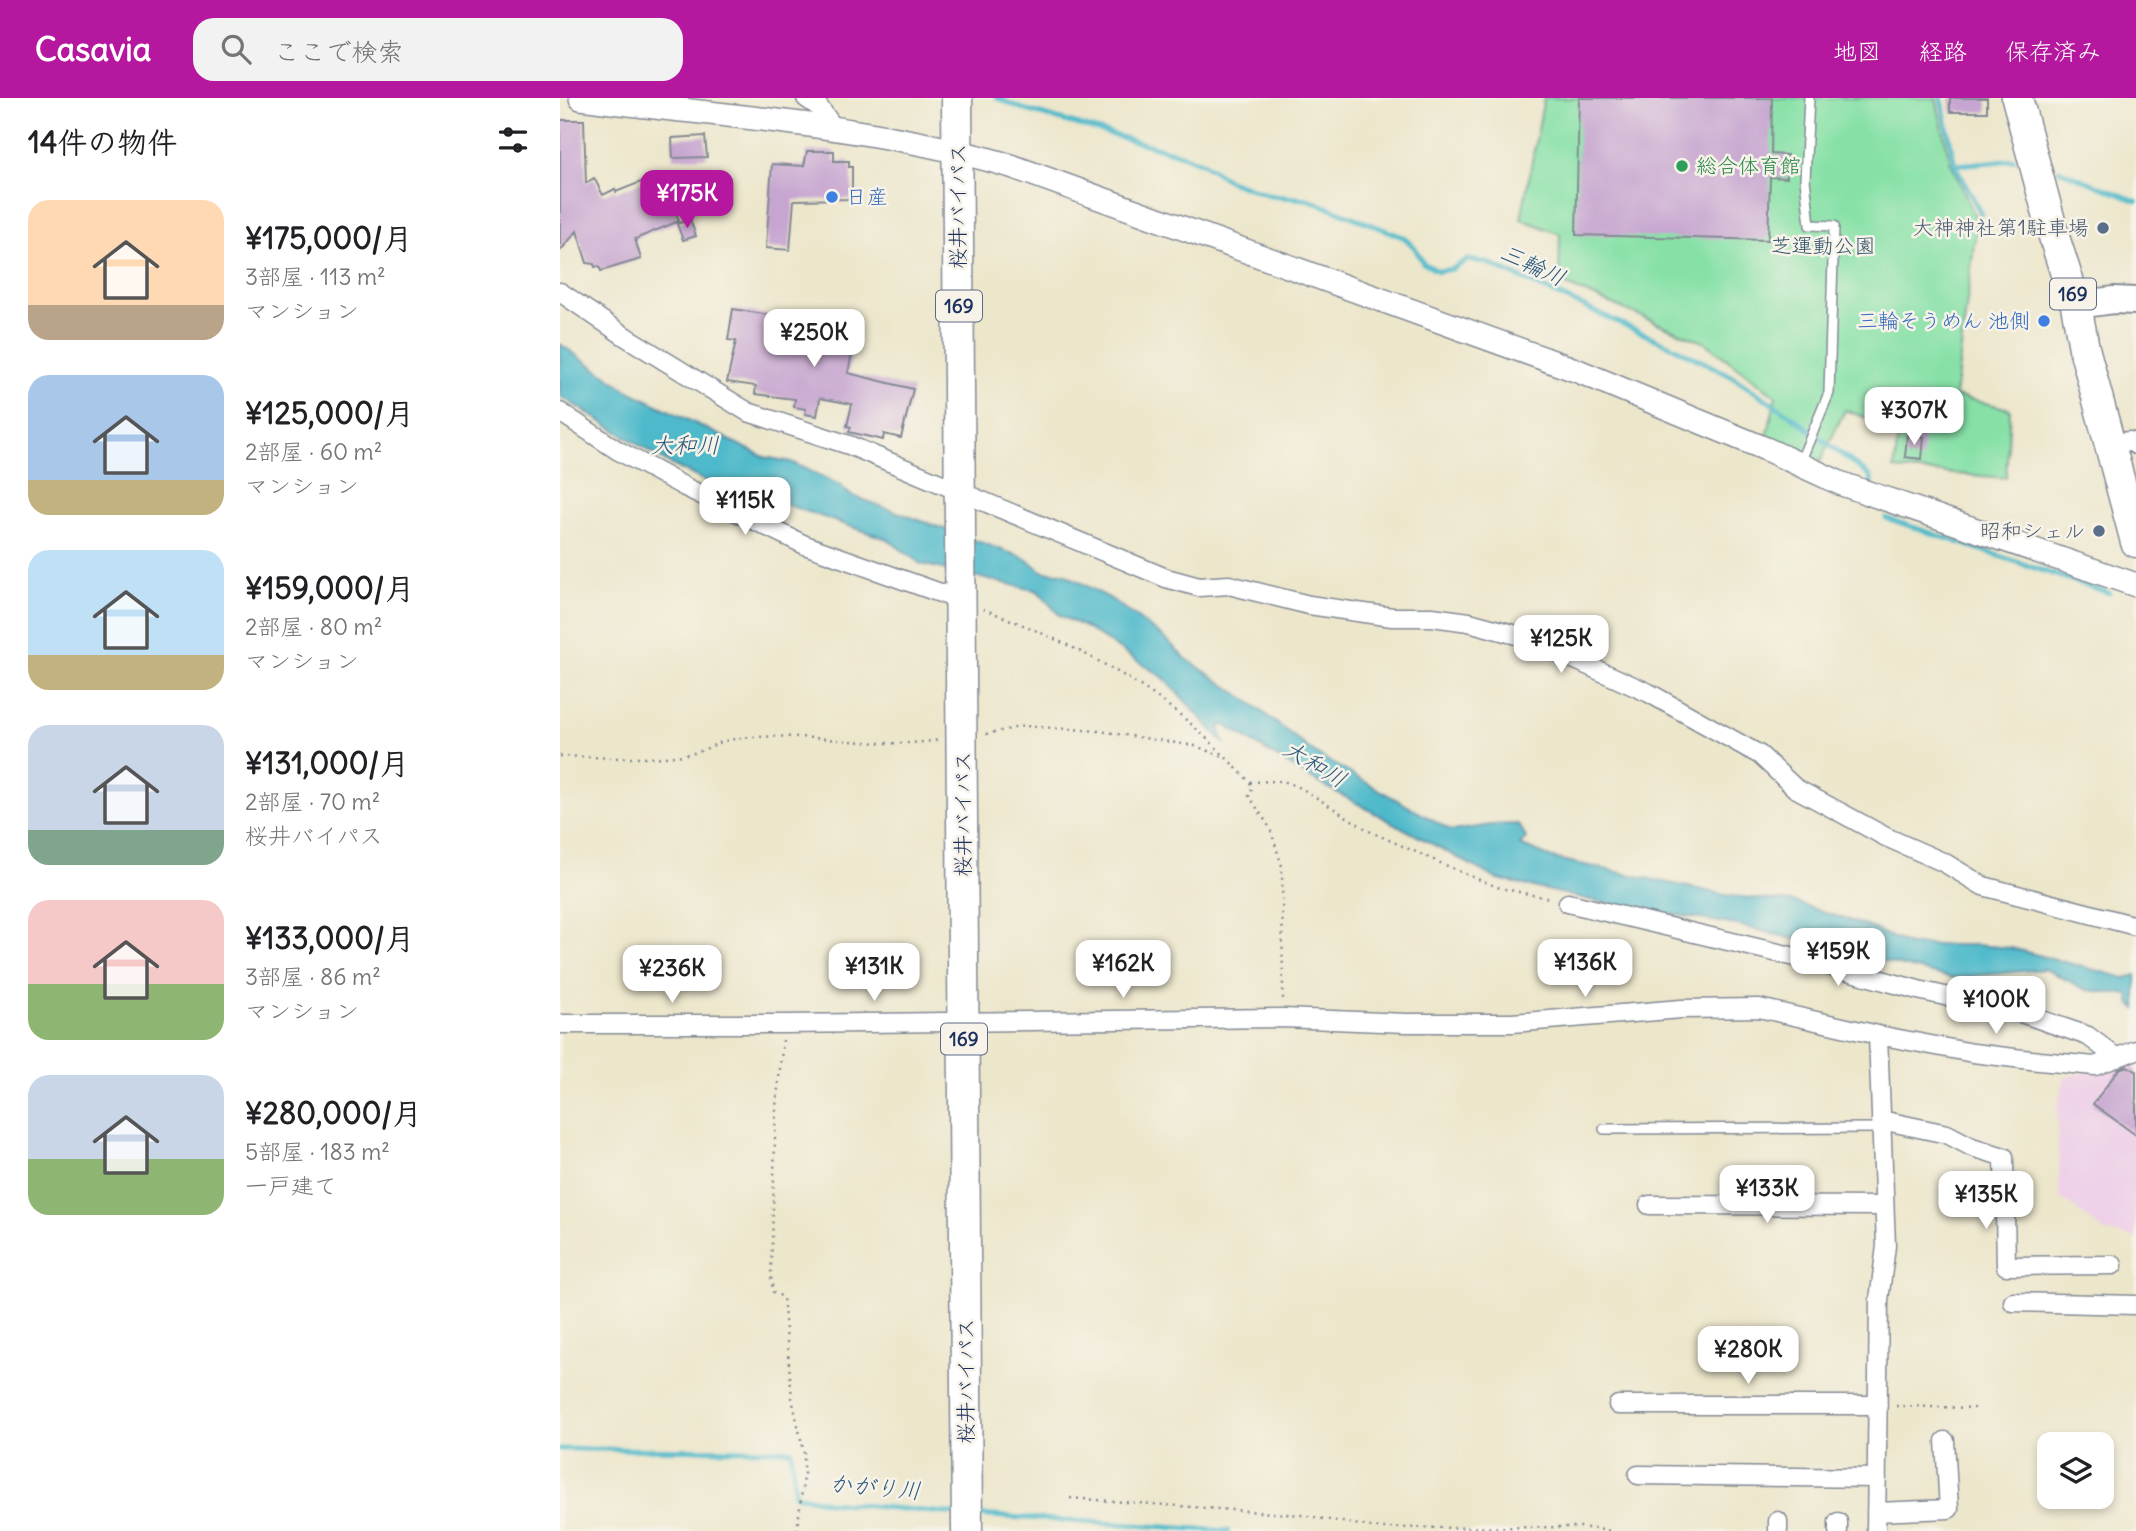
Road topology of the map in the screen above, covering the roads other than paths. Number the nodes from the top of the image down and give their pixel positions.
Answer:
1 (581, 98) edge
2 (806, 98) edge
3 (957, 98) edge
4 (1809, 98) edge
5 (2017, 98) edge
6 (834, 128) junction
7 (958, 150) junction
8 (560, 292) edge
9 (2136, 301) edge
10 (2076, 305) junction
11 (560, 412) edge
12 (2124, 444) edge
13 (1801, 458) junction
14 (960, 503) junction
15 (2136, 542) edge
16 (2136, 585) edge
17 (961, 589) junction
18 (1568, 903) road end
19 (2136, 926) edge
20 (964, 1020) junction
21 (560, 1024) edge
22 (1878, 1035) junction
23 (2136, 1050) edge
24 (2117, 1058) junction
25 (1881, 1124) junction
26 (1604, 1129) dead end
27 (1649, 1205) dead end
28 (1884, 1206) junction
29 (2113, 1265) dead end
30 (2013, 1302) dead end
31 (2136, 1305) edge
32 (1618, 1405) dead end
33 (1878, 1405) junction
34 (1945, 1441) dead end
35 (1638, 1475) dead end
36 (1877, 1478) junction
37 (1876, 1512) junction
38 (967, 1531) edge
39 (1876, 1531) edge

1 - 6 street
2 - 6 street
3 - 7 highway, 桜井バイパス / 169
4 - 13 lane
5 - 10 highway, 169
6 - 7 street
7 - 13 street
7 - 14 highway, 桜井バイパス / 169
8 - 14 street
9 - 10 main road
10 - 12 highway, 169
11 - 17 street
12 - 15 highway, 169
13 - 16 street
14 - 17 highway, 桜井バイパス / 169
14 - 19 street
17 - 20 highway, 桜井バイパス / 169
18 - 24 street
20 - 21 street
20 - 22 street
20 - 38 highway, 桜井バイパス / 169
22 - 24 street
22 - 25 street
23 - 24 street
25 - 26 lane
25 - 28 street
25 - 29 street
27 - 28 street
28 - 33 street
30 - 31 street
32 - 33 street
33 - 36 street
34 - 37 street
35 - 36 street
36 - 37 street
37 - 39 street

